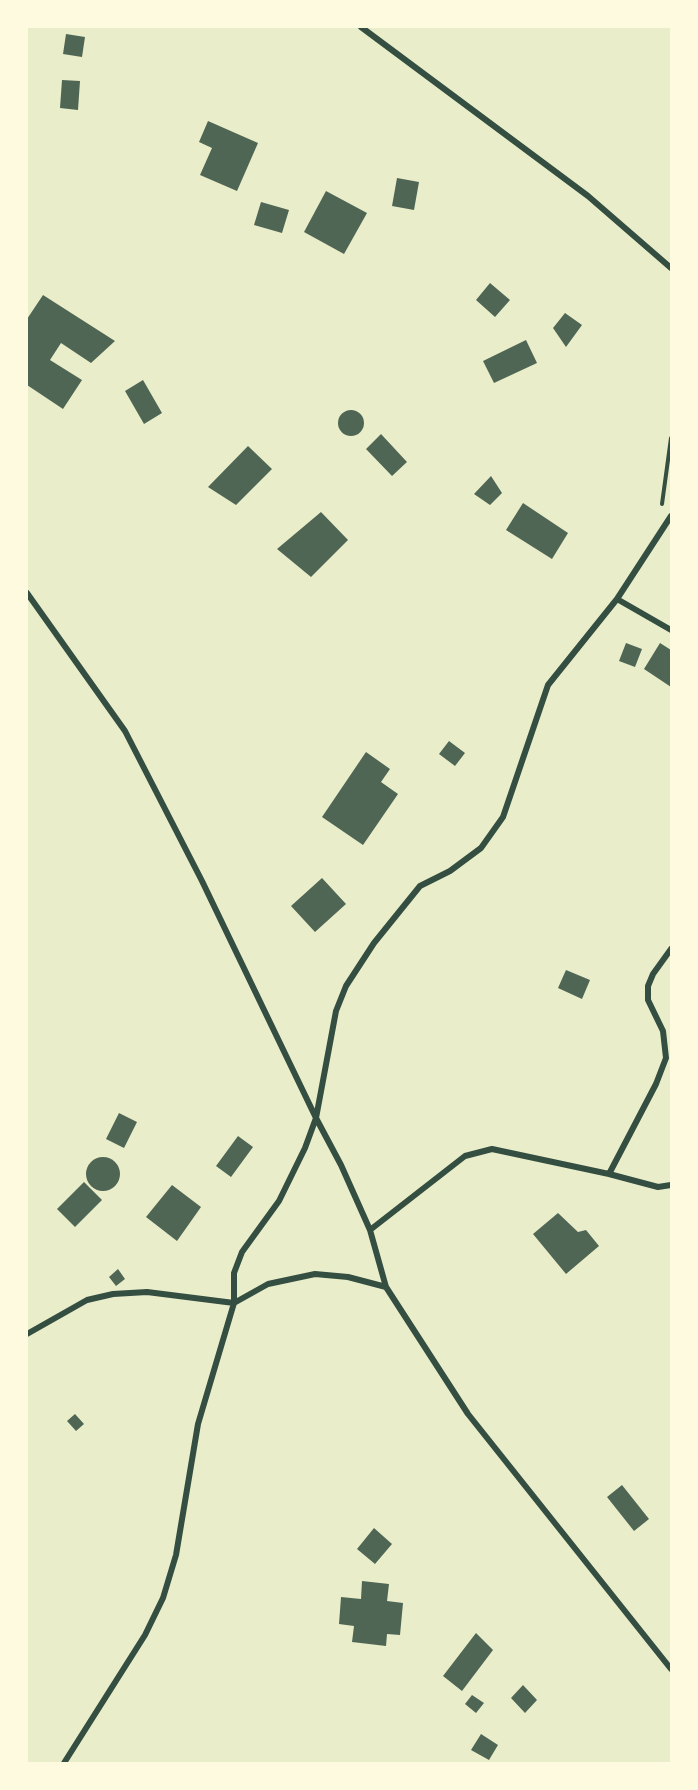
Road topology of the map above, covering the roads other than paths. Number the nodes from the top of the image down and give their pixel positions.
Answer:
1 (361, 27) edge
2 (671, 268) edge
3 (671, 516) edge
4 (27, 593) edge
5 (617, 598) junction
6 (671, 630) edge
7 (671, 949) edge
8 (316, 1118) junction
9 (609, 1174) junction
10 (671, 1185) edge
11 (370, 1230) junction
12 (386, 1287) junction
13 (234, 1303) junction
14 (27, 1334) edge
15 (671, 1669) edge
16 (64, 1763) edge

1 - 2 street
3 - 5 street
4 - 8 street
5 - 6 street
5 - 8 street
7 - 9 street
8 - 11 street
8 - 13 street
9 - 10 street
9 - 11 street
11 - 12 street
12 - 13 street
12 - 15 street
13 - 14 street
13 - 16 street

